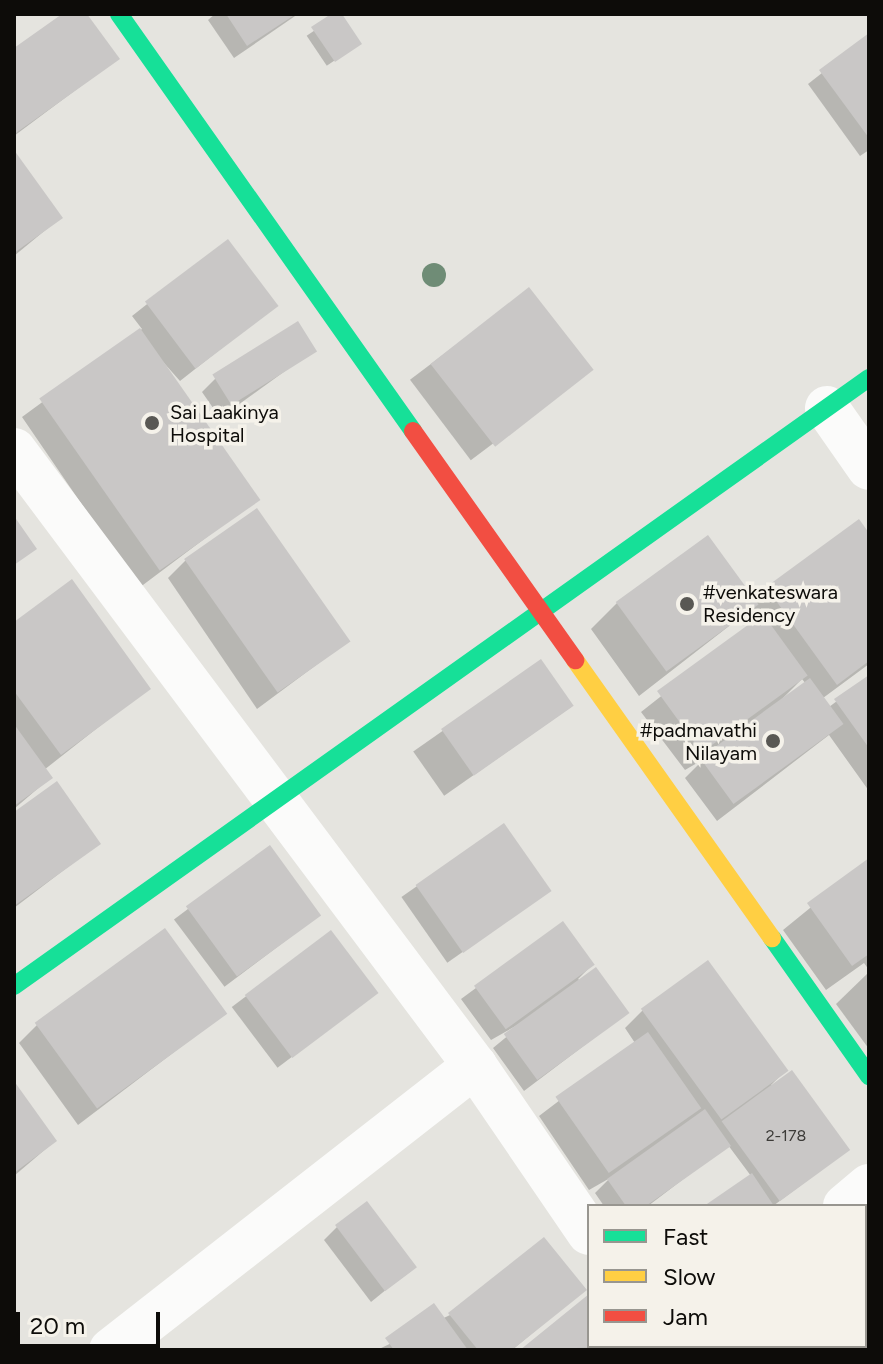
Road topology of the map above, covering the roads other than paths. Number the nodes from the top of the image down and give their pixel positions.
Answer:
1 (119, 14) edge
2 (869, 378) edge
3 (827, 408) junction
4 (14, 450) edge
5 (869, 468) edge
6 (542, 613) junction
7 (273, 797) junction
8 (14, 986) edge
9 (475, 1066) junction
10 (869, 1076) edge
11 (869, 1186) edge
12 (847, 1204) edge
13 (587, 1230) edge
14 (111, 1350) edge

1 - 6 street
2 - 3 street
3 - 5 street
3 - 6 street
4 - 7 street
6 - 7 street
6 - 10 street
7 - 8 street
7 - 9 street
9 - 13 street
9 - 14 street
11 - 12 street

